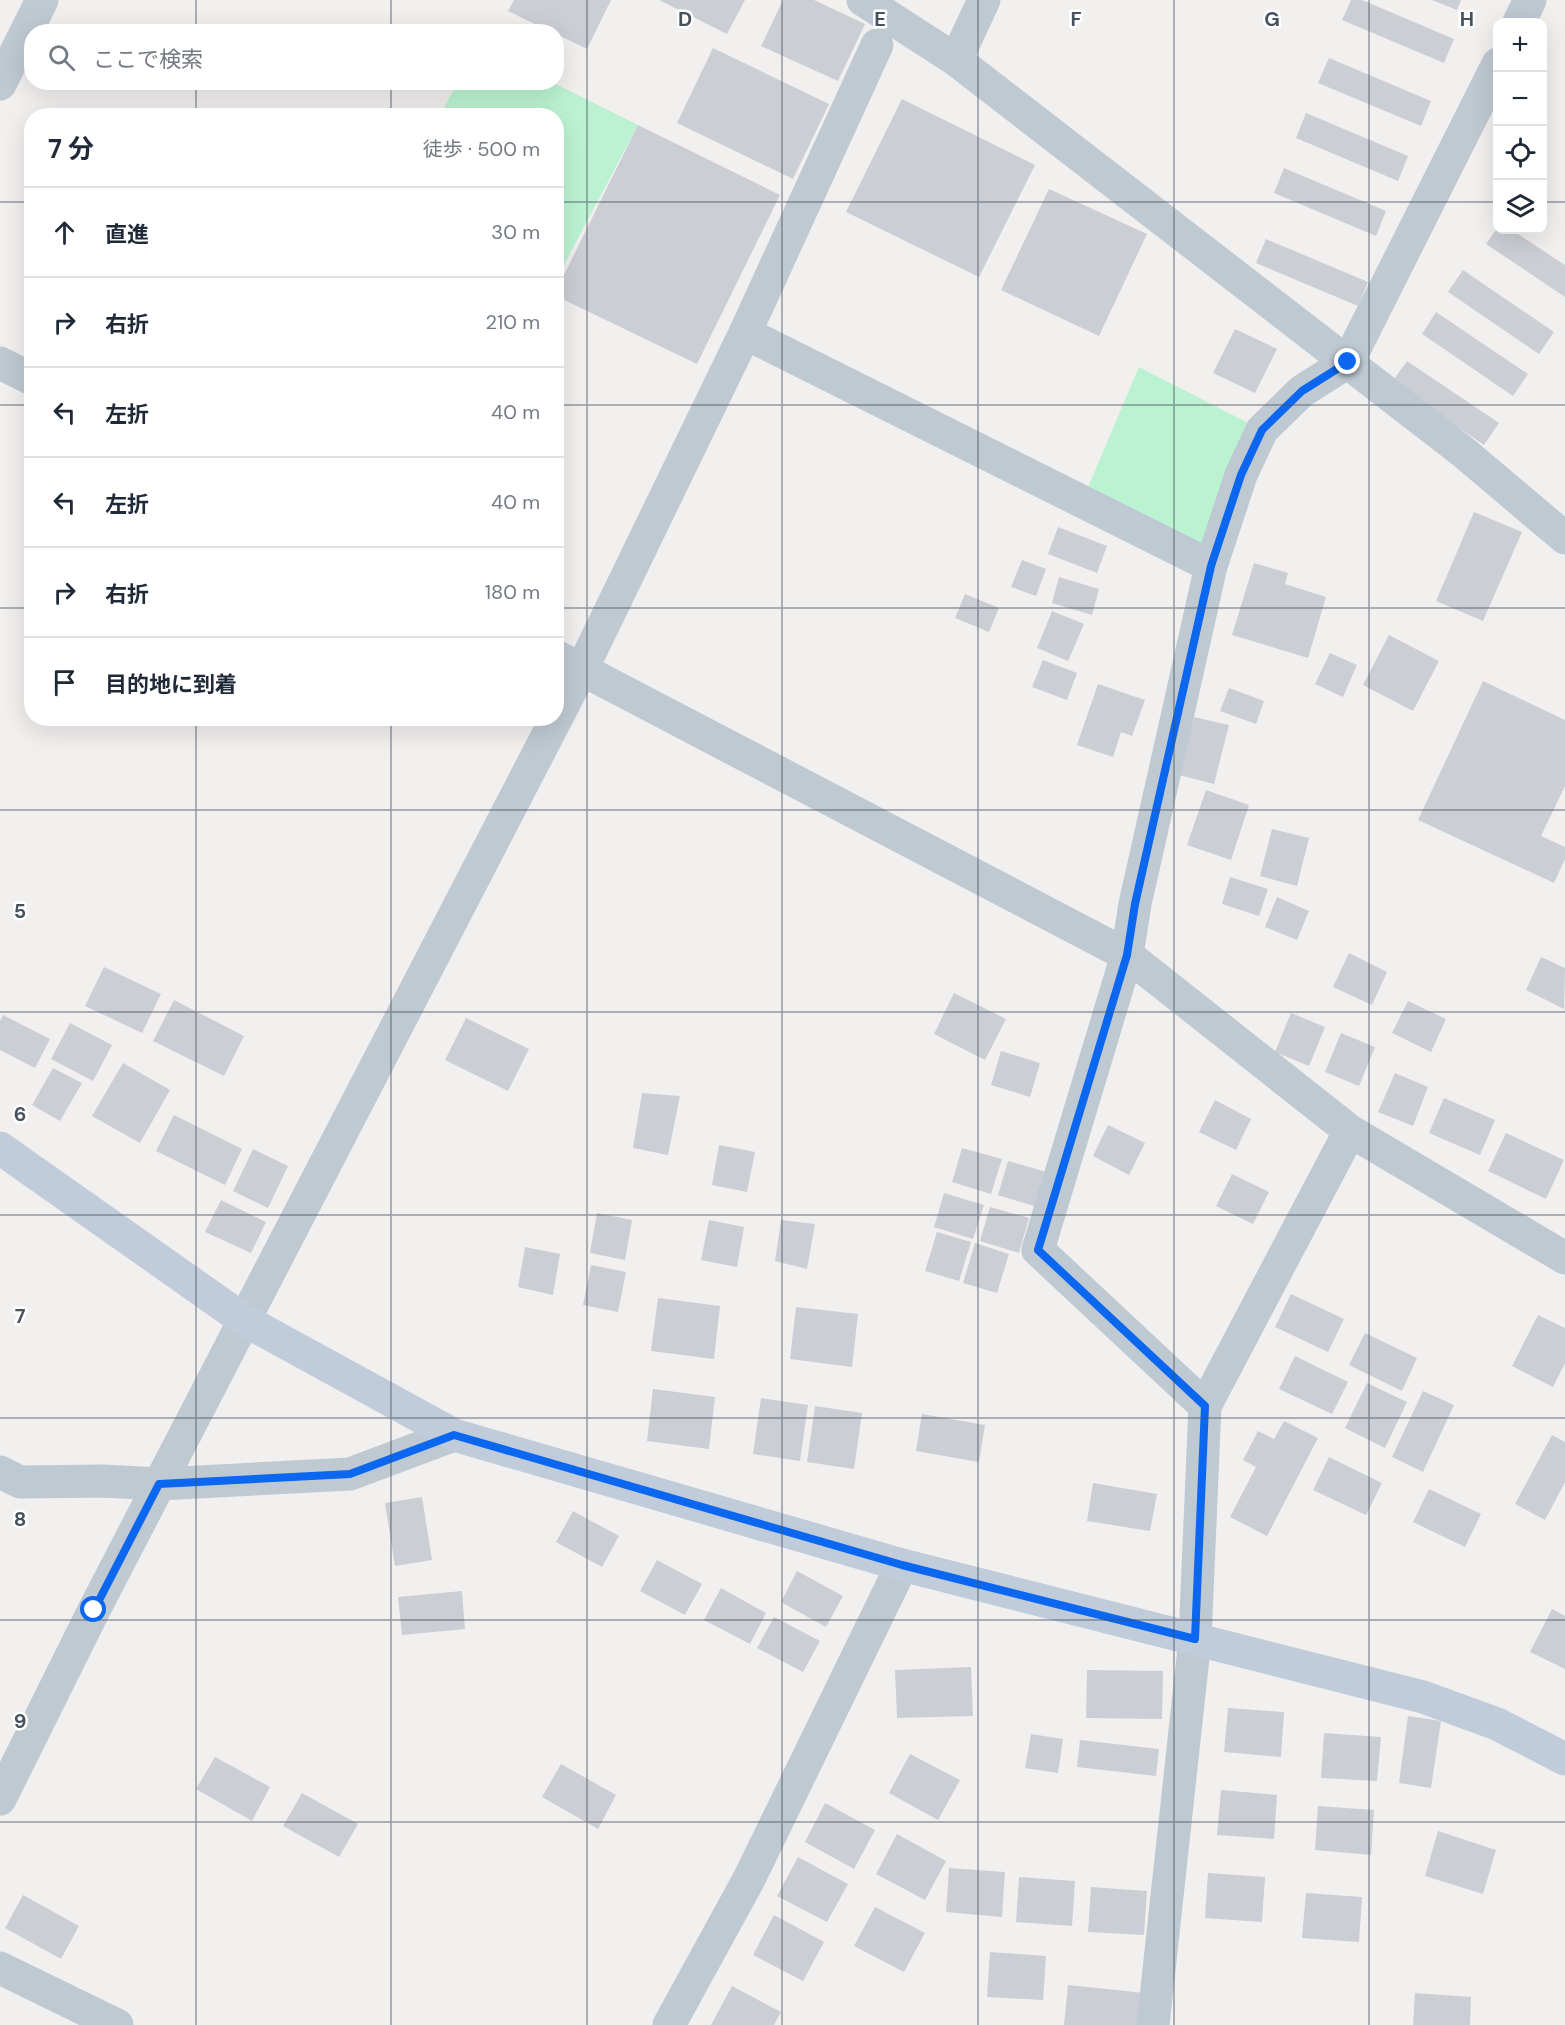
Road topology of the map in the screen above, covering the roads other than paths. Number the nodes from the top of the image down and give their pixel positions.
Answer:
1 (42, 0) edge
2 (863, 0) edge
3 (984, 0) edge
4 (1530, 0) edge
5 (1521, 18) edge
6 (30, 24) edge
7 (24, 36) edge
8 (877, 45) dead end
9 (956, 60) junction
10 (1493, 72) edge
11 (0, 84) edge
12 (745, 333) junction
13 (1348, 362) junction
14 (0, 363) edge
15 (24, 375) edge
16 (1565, 538) edge
17 (1211, 566) junction
18 (569, 662) edge
19 (537, 726) edge
20 (1127, 955) junction
21 (1350, 1131) junction
22 (0, 1148) edge
23 (1565, 1258) edge
24 (244, 1320) junction
25 (1205, 1406) junction
26 (454, 1435) junction
27 (0, 1472) edge
28 (159, 1484) junction
29 (902, 1565) junction
30 (1195, 1639) junction
31 (1565, 1759) edge
32 (0, 1799) edge
33 (0, 1968) edge
34 (117, 2025) edge
35 (669, 2025) edge
36 (1153, 2025) edge

1 - 6 street
2 - 9 street
3 - 9 street
4 - 5 street
7 - 11 street
8 - 12 street
9 - 13 street
10 - 13 street
12 - 17 street
12 - 18 street
13 - 16 street
13 - 17 street
14 - 15 street
17 - 20 street
18 - 20 street
19 - 24 street
20 - 21 street
20 - 25 street
21 - 23 street
21 - 25 street
22 - 24 street
24 - 26 street
24 - 28 street
25 - 30 street
26 - 28 street
26 - 29 street
27 - 28 street
28 - 32 street
29 - 30 street
29 - 35 street
30 - 31 street
30 - 36 street
33 - 34 street

